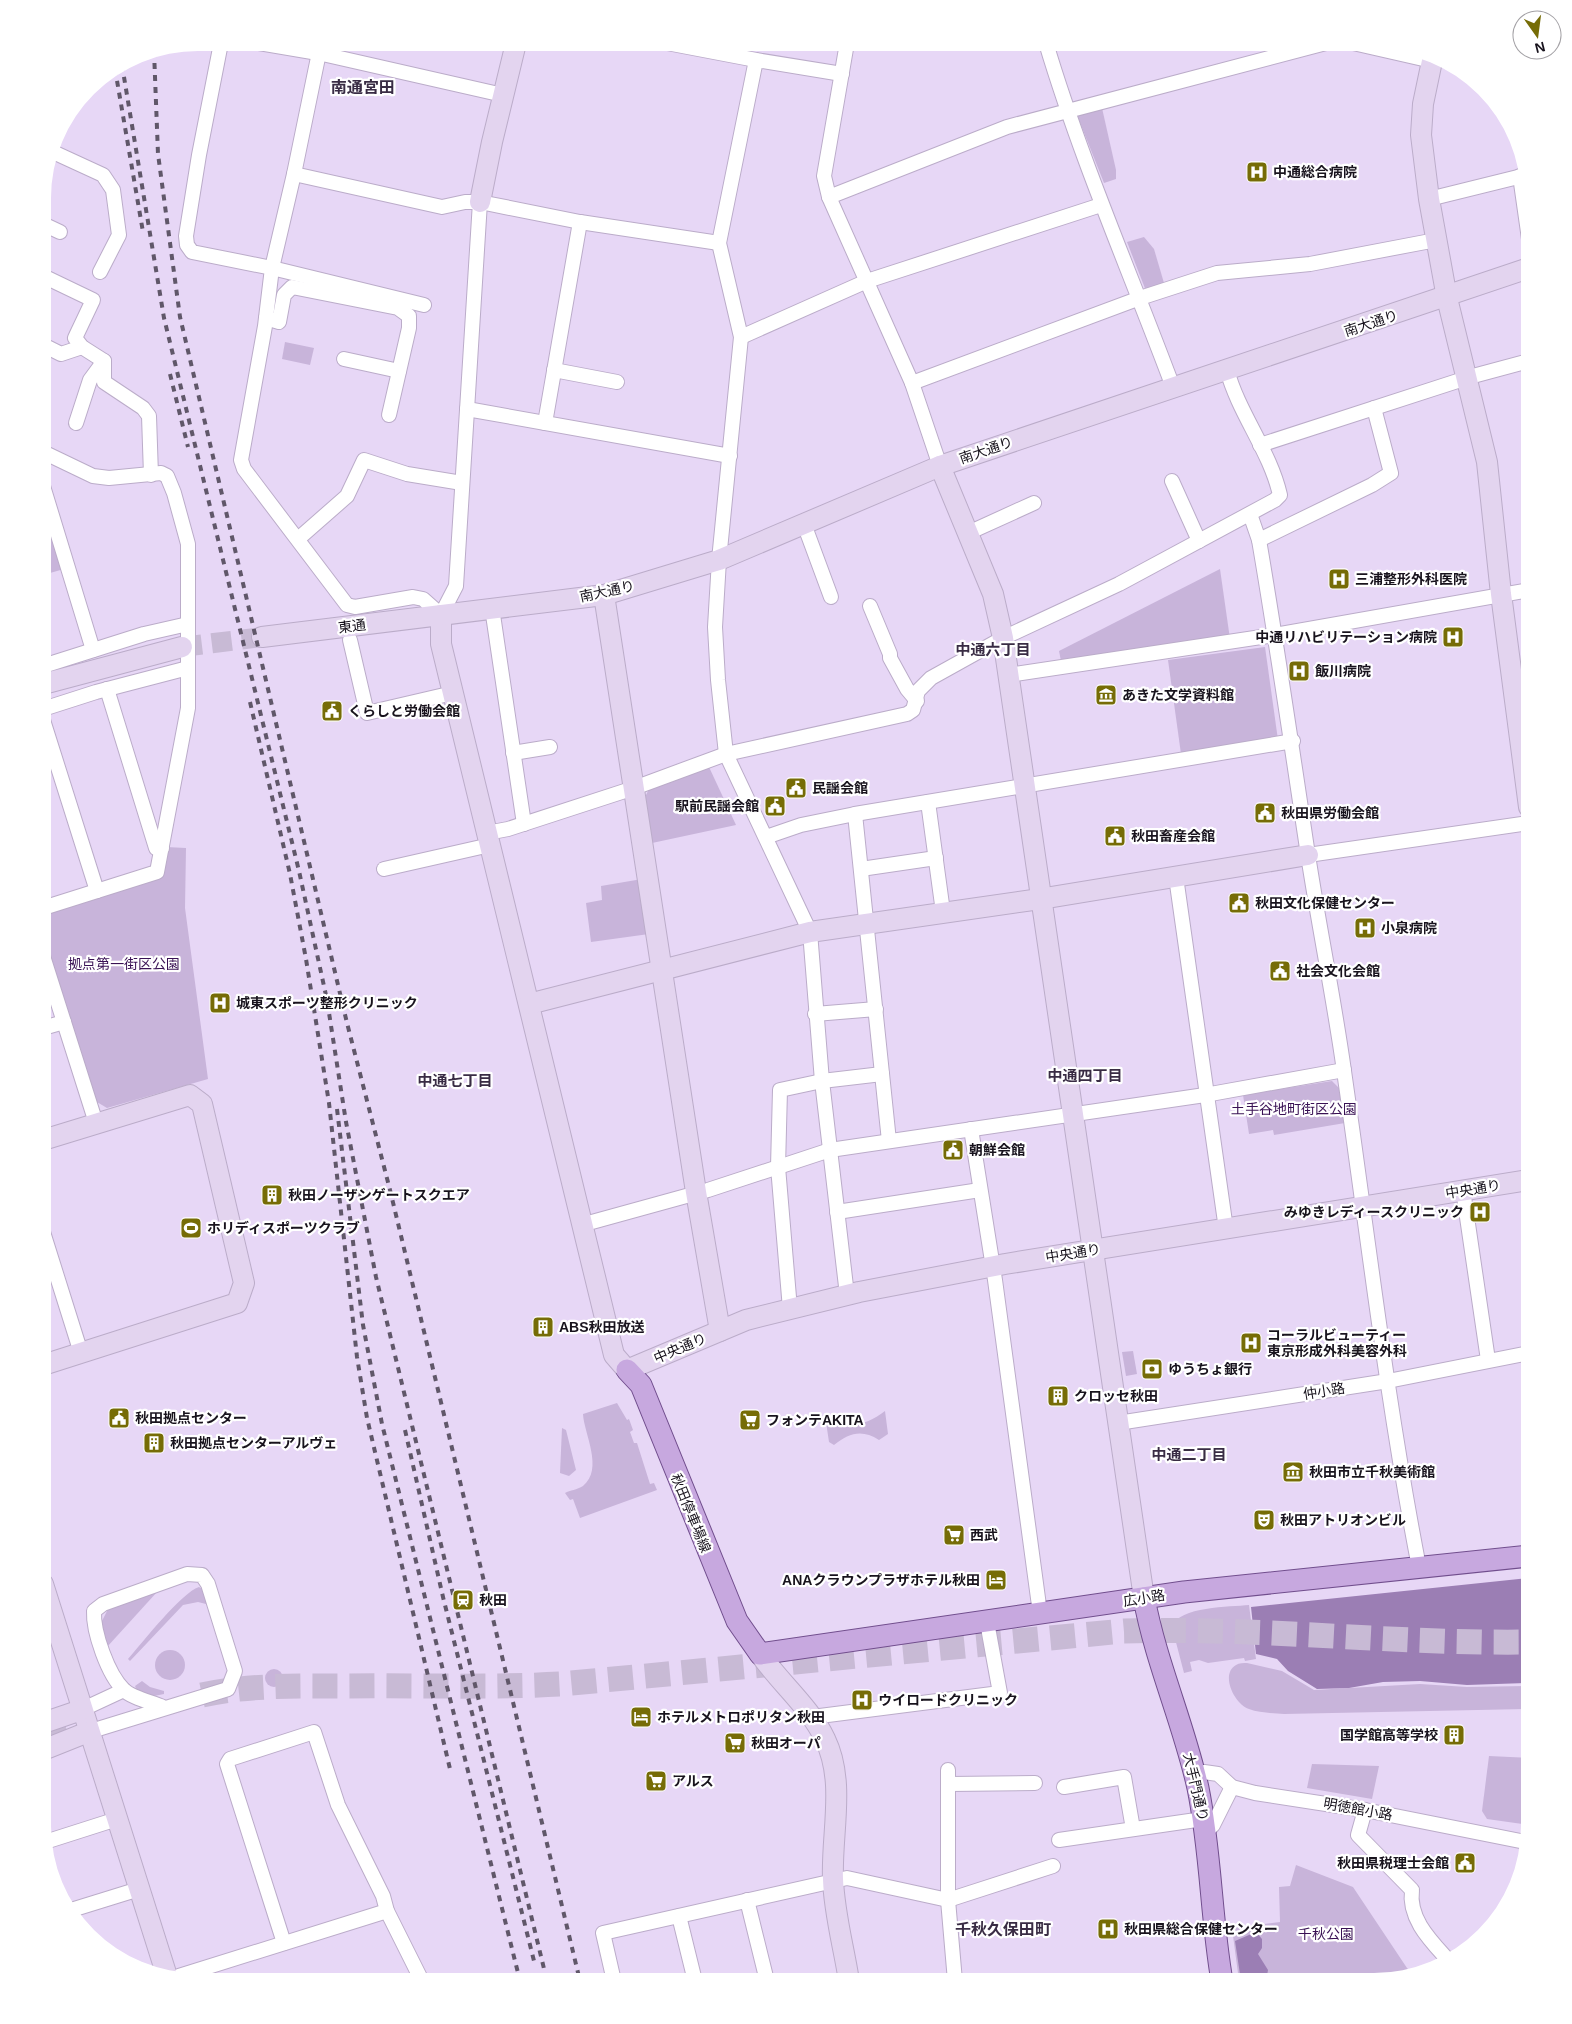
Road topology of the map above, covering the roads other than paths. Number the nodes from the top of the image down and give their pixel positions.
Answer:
1 (220, 52) edge
2 (318, 52) edge
3 (335, 52) edge
4 (514, 52) edge
5 (715, 52) edge
6 (846, 52) edge
7 (1049, 52) edge
8 (1291, 52) edge
9 (756, 60) junction
10 (1431, 63) edge
11 (842, 74) junction
12 (503, 95) junction
13 (1066, 110) junction
14 (58, 155) edge
15 (294, 174) junction
16 (1519, 176) edge
17 (829, 196) junction
18 (1429, 199) junction
19 (480, 202) junction
20 (1101, 205) junction
21 (580, 222) junction
22 (52, 228) edge
23 (60, 232) dead end
24 (1436, 240) junction
25 (719, 243) junction
26 (272, 268) junction
27 (1521, 271) edge
28 (100, 272) dead end
29 (52, 280) edge
30 (867, 281) junction
31 (1140, 298) junction
32 (1447, 298) junction
33 (424, 305) dead end
34 (266, 318) junction
35 (741, 336) junction
36 (82, 347) junction
37 (52, 349) edge
38 (344, 359) dead end
39 (104, 361) junction
40 (1521, 362) edge
41 (554, 370) junction
42 (1227, 370) junction
43 (399, 371) junction
44 (1468, 377) junction
45 (617, 382) dead end
46 (912, 383) junction
47 (1173, 387) junction
48 (1374, 408) junction
49 (467, 409) junction
50 (389, 415) dead end
51 (76, 423) dead end
52 (545, 423) junction
53 (1260, 445) junction
54 (730, 456) junction
55 (52, 458) edge
56 (940, 466) junction
57 (151, 475) junction
58 (1172, 481) dead end
59 (462, 483) junction
60 (1034, 503) dead end
61 (1250, 514) junction
62 (52, 515) edge
63 (804, 524) junction
64 (968, 533) junction
65 (298, 539) junction
66 (1258, 540) junction
67 (1199, 541) junction
68 (719, 560) junction
69 (1521, 591) edge
70 (1501, 594) junction
71 (604, 595) junction
72 (831, 597) dead end
73 (870, 606) dead end
74 (492, 608) junction
75 (441, 615) junction
76 (188, 624) junction
77 (1275, 635) junction
78 (262, 637) tunnel mouth
79 (1003, 638) junction
80 (350, 640) dead end
81 (182, 647) tunnel mouth
82 (93, 650) junction
83 (52, 663) edge
84 (188, 668) junction
85 (1009, 675) junction
86 (52, 682) edge
87 (107, 689) junction
88 (453, 693) junction
89 (917, 701) junction
90 (52, 706) edge
91 (1293, 741) junction
92 (1521, 742) edge
93 (52, 747) edge
94 (550, 747) dead end
95 (513, 754) junction
96 (726, 754) junction
97 (1024, 787) junction
98 (634, 788) junction
99 (928, 802) junction
100 (855, 814) junction
101 (524, 824) junction
102 (1521, 824) edge
103 (766, 837) junction
104 (489, 839) junction
105 (162, 848) junction
106 (1308, 855) junction
107 (936, 858) junction
108 (384, 869) dead end
109 (861, 869) junction
110 (1176, 877) junction
111 (97, 891) junction
112 (1040, 898) junction
113 (52, 905) edge
114 (943, 912) junction
115 (867, 922) junction
116 (810, 932) junction
117 (663, 970) junction
118 (52, 995) edge
119 (529, 1004) junction
120 (876, 1009) junction
121 (815, 1014) junction
122 (64, 1022) junction
123 (51, 1026) edge
124 (1344, 1070) junction
125 (882, 1074) junction
126 (822, 1081) junction
127 (1205, 1095) junction
128 (1073, 1114) junction
129 (96, 1123) junction
130 (971, 1129) junction
131 (51, 1137) edge
132 (889, 1141) junction
133 (830, 1150) junction
134 (778, 1167) junction
135 (1521, 1181) edge
136 (980, 1190) junction
137 (1463, 1190) junction
138 (696, 1192) junction
139 (1362, 1206) junction
140 (838, 1212) junction
141 (581, 1225) junction
142 (1226, 1229) junction
143 (1092, 1250) junction
144 (51, 1258) edge
145 (992, 1266) junction
146 (847, 1295) junction
147 (790, 1309) junction
148 (720, 1331) junction
149 (82, 1353) junction
150 (1521, 1354) edge
151 (1488, 1360) junction
152 (51, 1362) edge
153 (627, 1370) junction
154 (1388, 1381) junction
155 (1118, 1423) junction
156 (1521, 1557) edge
157 (1419, 1567) junction
158 (1144, 1598) junction
159 (1040, 1613) junction
160 (987, 1622) junction
161 (51, 1625) edge
162 (760, 1654) junction
163 (124, 1690) junction
164 (163, 1707) junction
165 (81, 1710) junction
166 (812, 1717) junction
167 (51, 1720) edge
168 (88, 1732) junction
169 (51, 1746) edge
170 (948, 1770) dead end
171 (1194, 1774) junction
172 (1035, 1783) dead end
173 (949, 1784) junction
174 (1064, 1787) dead end
175 (1232, 1787) junction
176 (1365, 1810) junction
177 (117, 1819) junction
178 (1204, 1826) junction
179 (1133, 1830) junction
180 (52, 1840) edge
181 (1059, 1840) dead end
182 (1519, 1841) edge
183 (1053, 1866) dead end
184 (833, 1880) junction
185 (139, 1889) junction
186 (747, 1900) junction
187 (948, 1900) junction
188 (77, 1908) edge
189 (387, 1911) junction
190 (679, 1916) junction
191 (284, 1943) junction
192 (1444, 1955) edge
193 (165, 1969) edge
194 (191, 1972) edge
195 (418, 1973) edge
196 (612, 1973) edge
197 (693, 1973) edge
198 (765, 1973) edge
199 (848, 1973) edge
200 (954, 1973) edge
201 (1221, 1973) edge

1 - 26 street
2 - 15 street
3 - 12 street
4 - 12 street
5 - 9 street
6 - 11 street
7 - 13 street
8 - 13 street
9 - 11 street
9 - 25 street
10 - 18 street
11 - 17 street
12 - 19 street
13 - 17 street
13 - 20 street
14 - 28 street
15 - 19 street
15 - 26 street
16 - 18 street
17 - 30 street
18 - 24 street
19 - 21 street
19 - 49 street
20 - 30 street
20 - 31 street
21 - 25 street
21 - 41 street
22 - 23 street
24 - 31 street
24 - 32 street
25 - 35 street
26 - 33 street
26 - 34 street
27 - 32 street, 南大通り
29 - 36 street
30 - 35 street
30 - 46 street
31 - 46 street
31 - 47 street
32 - 42 street, 南大通り
32 - 44 street
34 - 43 street
34 - 65 street
35 - 54 street
36 - 37 street
36 - 39 street
38 - 43 street
39 - 51 street
39 - 57 street
40 - 44 street
41 - 45 street
41 - 52 street
42 - 47 street, 南大通り
42 - 53 street
43 - 50 street
44 - 48 street
44 - 70 street
46 - 56 street
47 - 56 street, 南大通り
48 - 53 street
48 - 66 street
49 - 52 street
49 - 59 street
52 - 54 street
53 - 61 street
54 - 68 street
55 - 57 street
56 - 63 street, 南大通り
56 - 64 street
57 - 76 street
58 - 67 street
59 - 65 street
59 - 75 street
60 - 64 street
61 - 66 street
61 - 67 street
62 - 82 street
63 - 68 street, 南大通り
63 - 72 street
64 - 79 street
65 - 75 street
66 - 77 street
67 - 79 street
68 - 71 street, 南大通り
68 - 96 street
69 - 70 street
70 - 77 street
70 - 92 street
71 - 74 street, 南大通り
71 - 98 street
73 - 89 street
74 - 75 street, 南大通り
74 - 95 street
75 - 78 street, 東通
75 - 88 street
76 - 82 street
76 - 84 street
77 - 85 street
77 - 91 street
79 - 85 street
79 - 89 street
80 - 88 street
81 - 86 street
82 - 83 street
84 - 87 street
84 - 105 street
85 - 97 street
87 - 90 street
87 - 105 street
88 - 104 street
89 - 96 street
91 - 97 street
91 - 106 street
93 - 111 street
94 - 95 street
95 - 101 street
96 - 98 street
96 - 103 street
97 - 99 street
97 - 112 street
98 - 101 street
98 - 117 street
99 - 100 street
99 - 107 street
100 - 103 street
100 - 109 street
101 - 104 street
102 - 106 street
103 - 116 street
104 - 108 street
104 - 119 street
105 - 111 street
106 - 110 street
106 - 124 street
107 - 109 street
107 - 114 street
109 - 115 street
110 - 112 street
110 - 127 street
111 - 113 street
112 - 114 street
112 - 128 street
114 - 115 street
115 - 116 street
115 - 120 street
116 - 117 street
116 - 121 street
117 - 119 street
117 - 138 street
118 - 122 street
119 - 141 street
120 - 121 street
120 - 125 street
121 - 126 street
122 - 123 street
122 - 129 street
124 - 127 street
124 - 139 street
125 - 126 street
125 - 132 street
126 - 133 street
126 - 134 street
127 - 128 street
127 - 142 street
128 - 130 street
128 - 143 street
129 - 131 street
129 - 149 street
130 - 132 street
130 - 136 street
132 - 133 street
133 - 134 street
133 - 140 street
134 - 138 street
134 - 147 street
135 - 137 street, 中央通り
136 - 140 street
136 - 145 street
137 - 139 street, 中央通り
137 - 151 street
138 - 141 street
138 - 148 street
139 - 142 street, 中央通り
139 - 154 street
140 - 146 street
141 - 153 street
142 - 143 street, 中央通り
143 - 145 street, 中央通り
143 - 155 street
144 - 149 street
145 - 146 street, 中央通り
145 - 159 street
146 - 147 street, 中央通り
147 - 148 street, 中央通り
148 - 153 street, 中央通り
149 - 152 street
150 - 151 street, 仲小路
151 - 154 street, 仲小路
153 - 162 main road, 秋田停車場線
154 - 155 street, 仲小路
154 - 157 street
155 - 158 street
156 - 157 main road, 広小路
157 - 158 main road, 広小路
158 - 159 main road, 広小路
158 - 171 main road, 大手門通り
159 - 160 main road, 広小路
160 - 162 main road, 広小路
160 - 166 street
161 - 165 street
162 - 166 street
163 - 164 street
163 - 164 street
163 - 165 street
164 - 168 street
165 - 167 street
165 - 168 street
166 - 184 street
168 - 169 street
168 - 177 street
170 - 173 street
171 - 175 street, 明徳館小路
171 - 178 main road, 大手門通り
172 - 173 street
173 - 187 street
174 - 179 street
175 - 176 street, 明徳館小路
175 - 178 street
176 - 182 street, 明徳館小路
176 - 192 street
177 - 180 street
177 - 185 street
178 - 179 street
178 - 201 main road, 大手門通り
179 - 181 street
183 - 187 street
184 - 186 street
184 - 187 street
184 - 199 street
185 - 188 street
185 - 193 street
186 - 190 street
186 - 198 street
187 - 200 street
189 - 191 street
189 - 191 street
189 - 195 street
190 - 196 street
190 - 197 street
191 - 194 street

